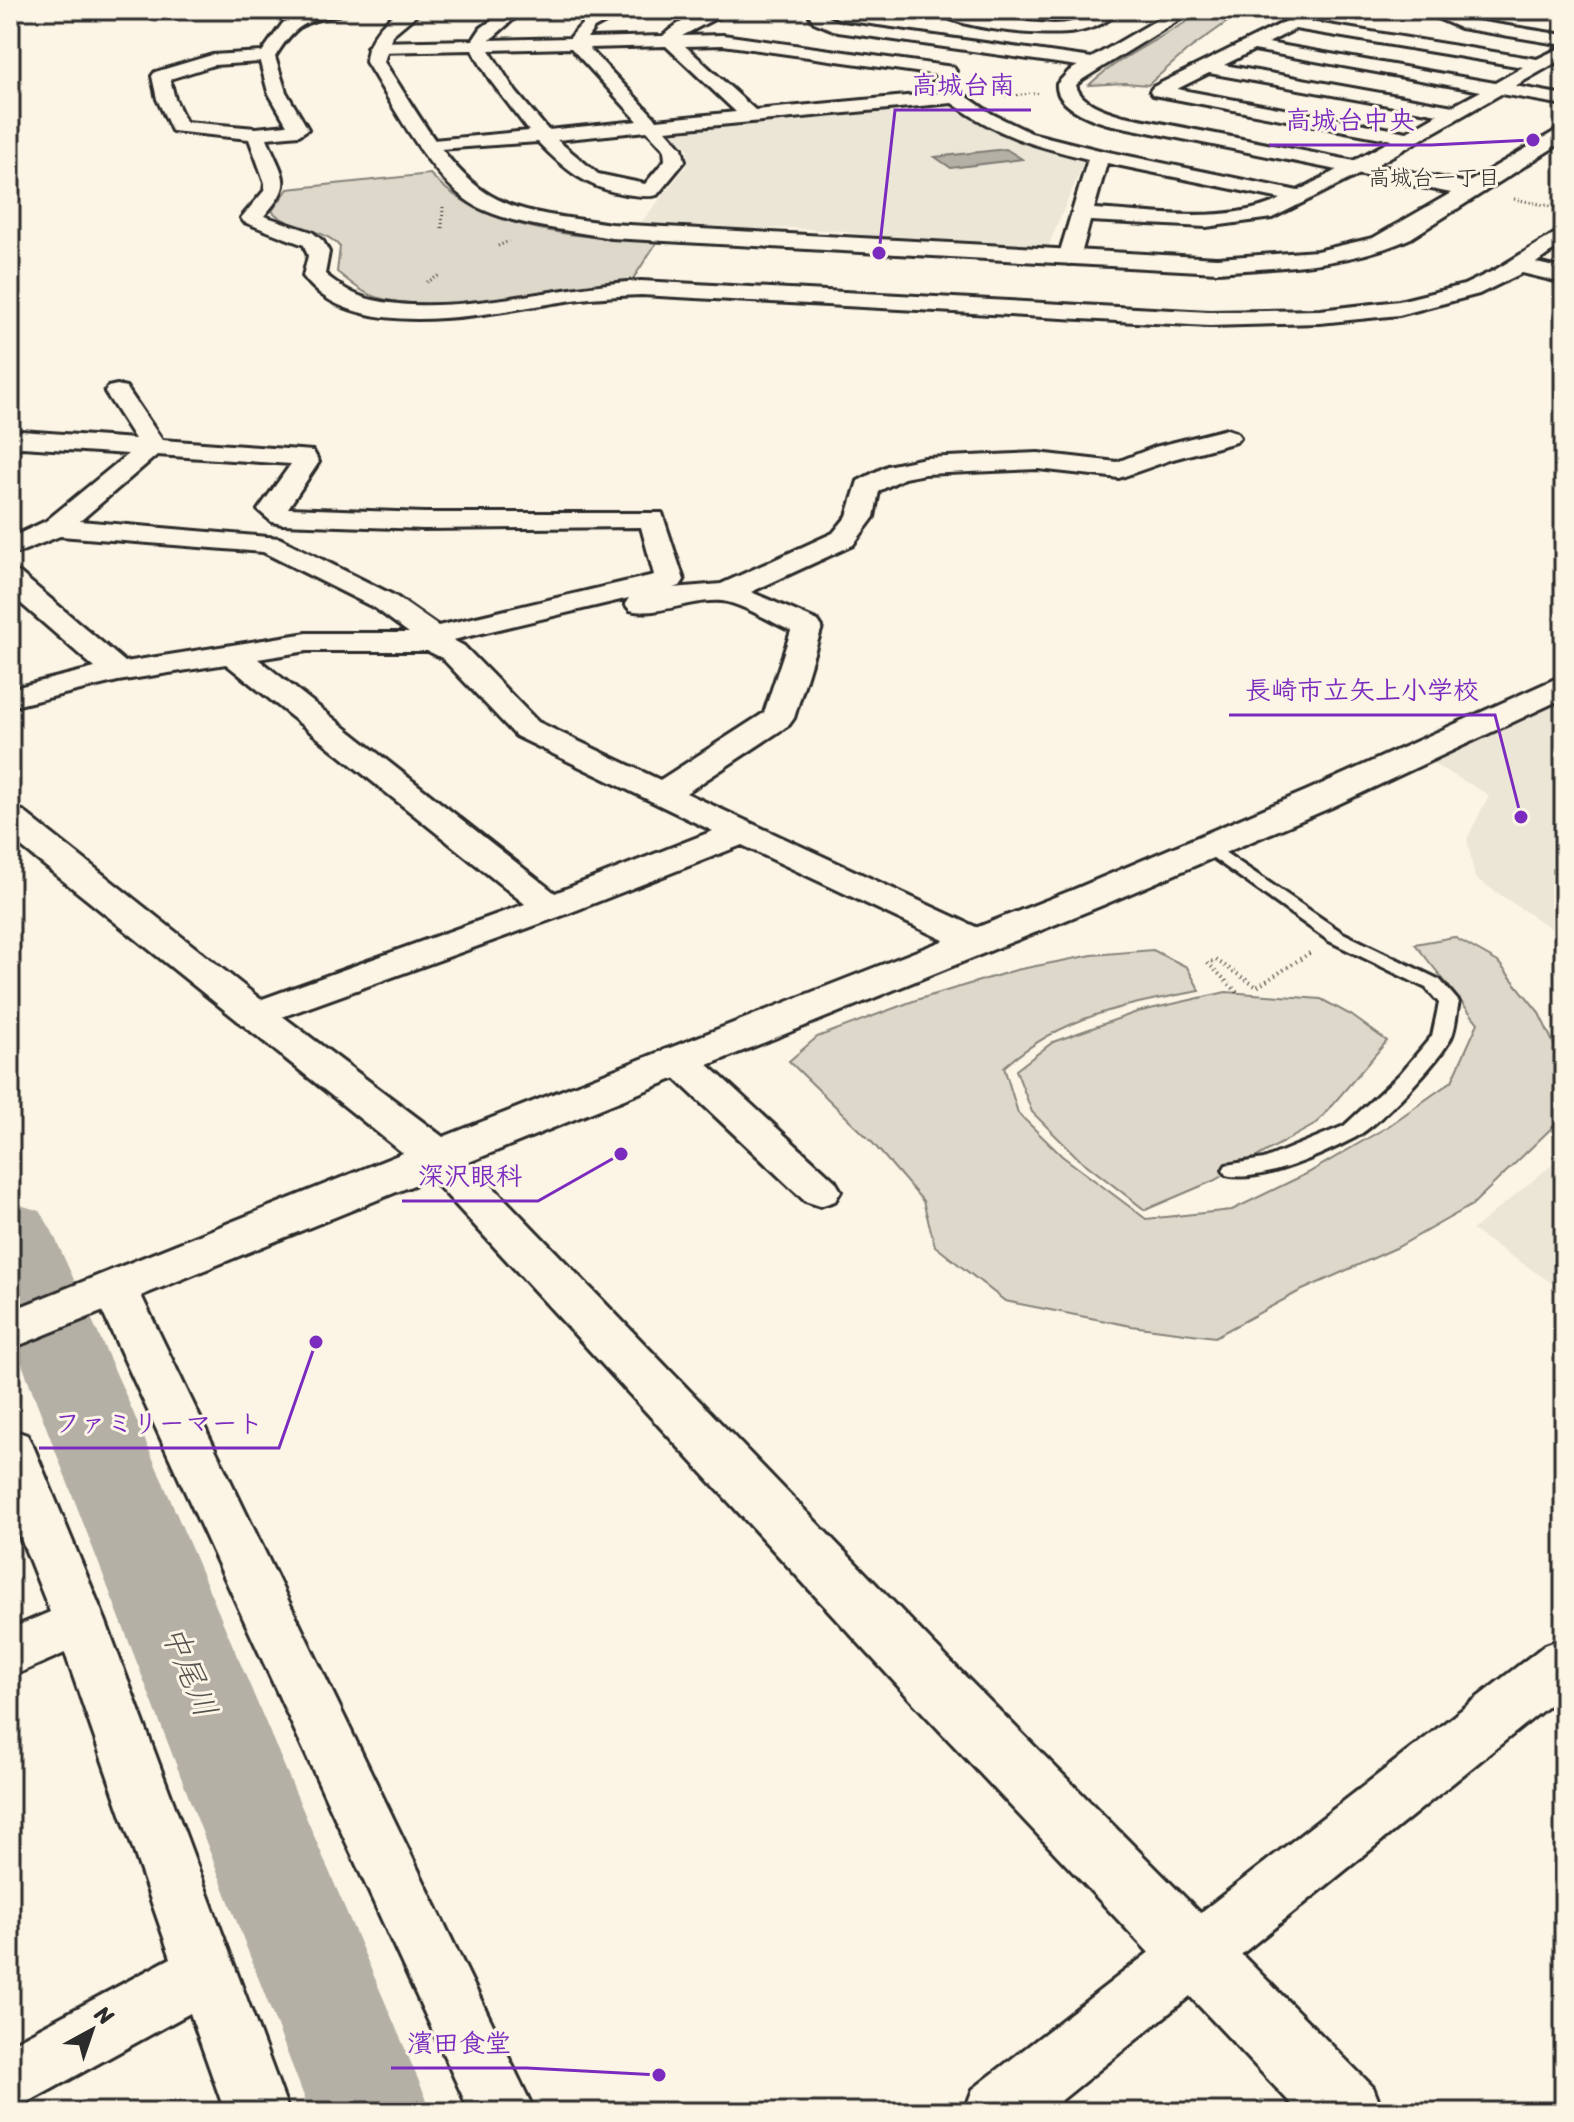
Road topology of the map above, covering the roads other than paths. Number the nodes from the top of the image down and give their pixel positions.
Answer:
1 (340, 10) edge
2 (413, 10) edge
3 (516, 10) edge
4 (620, 10) edge
5 (723, 10) edge
6 (828, 10) edge
7 (943, 10) edge
8 (1109, 10) edge
9 (1186, 10) edge
10 (1321, 10) edge
11 (1427, 10) edge
12 (974, 19) junction
13 (1294, 24) junction
14 (872, 32) junction
15 (1564, 40) edge
16 (670, 41) junction
17 (932, 41) junction
18 (575, 43) junction
19 (478, 45) junction
20 (1253, 45) junction
21 (375, 47) junction
22 (1564, 51) edge
23 (829, 54) junction
24 (267, 57) junction
25 (1092, 63) junction
26 (1539, 65) junction
27 (1207, 67) junction
28 (808, 68) dead end
29 (827, 88) dead end
30 (1498, 88) junction
31 (958, 98) junction
32 (1564, 100) edge
33 (850, 107) junction
34 (1455, 112) junction
35 (751, 116) junction
36 (650, 126) junction
37 (1564, 132) edge
38 (256, 134) junction
39 (545, 137) junction
40 (1409, 138) junction
41 (433, 146) junction
42 (1099, 156) junction
43 (1357, 168) junction
44 (1472, 191) junction
45 (1300, 197) junction
46 (1082, 214) junction
47 (1564, 234) edge
48 (1069, 258) junction
49 (1517, 265) junction
50 (1564, 276) edge
51 (117, 392) dead end
52 (14, 437) edge
53 (1227, 437) dead end
54 (153, 446) junction
55 (282, 516) junction
56 (56, 527) junction
57 (269, 544) junction
58 (10, 548) edge
59 (10, 579) edge
60 (727, 592) junction
61 (440, 643) junction
62 (230, 652) junction
63 (118, 672) junction
64 (1564, 685) edge
65 (10, 698) edge
66 (663, 793) junction
67 (10, 819) edge
68 (745, 831) junction
69 (1208, 846) junction
70 (551, 907) junction
71 (978, 942) junction
72 (254, 1015) junction
73 (678, 1059) junction
74 (439, 1158) junction
75 (1234, 1170) dead end
76 (820, 1191) dead end
77 (105, 1292) junction
78 (10, 1331) edge
79 (10, 1448) edge
80 (80, 1622) junction
81 (10, 1654) edge
82 (1564, 1661) edge
83 (1194, 1953) junction
84 (205, 1972) junction
85 (10, 2078) edge
86 (257, 2112) edge
87 (503, 2112) edge
88 (996, 2112) edge
89 (1348, 2112) edge

1 - 24 street
2 - 21 street
3 - 19 street
4 - 18 street
5 - 16 street
6 - 14 street
7 - 12 street
8 - 12 street
9 - 25 street
10 - 13 street
11 - 15 street
12 - 17 street
13 - 20 street
13 - 26 street
14 - 17 street
14 - 23 street
16 - 18 street
16 - 23 street
16 - 35 street
17 - 25 street
18 - 19 street
18 - 36 street
19 - 21 street
19 - 39 street
20 - 27 street
20 - 30 street
21 - 41 street
22 - 26 street
23 - 28 street
23 - 31 street
24 - 38 street
24 - 38 street
25 - 43 street
26 - 30 street
27 - 34 street
27 - 40 street
29 - 33 street
30 - 32 street
30 - 34 street
31 - 33 street
31 - 42 street
33 - 35 street
34 - 40 street
35 - 36 street
36 - 39 street
36 - 39 street
37 - 44 street
38 - 49 street
39 - 41 street
40 - 43 street
41 - 48 street
42 - 45 street
42 - 46 street
43 - 44 street
43 - 45 street
44 - 48 street
45 - 46 street
46 - 48 street
47 - 49 street
49 - 50 street
51 - 54 street
52 - 54 street
53 - 60 street
54 - 55 street
54 - 56 street
55 - 57 street
55 - 61 street
56 - 57 street
56 - 58 street
57 - 61 street
59 - 63 street
60 - 61 street
60 - 66 street
61 - 62 street
61 - 66 street
62 - 63 street
62 - 70 street
63 - 65 street
64 - 69 street
66 - 68 street
67 - 72 street
68 - 70 street
68 - 71 street
69 - 71 street
69 - 75 lane
70 - 72 street
71 - 73 street
72 - 74 street
73 - 74 street
73 - 76 street
74 - 77 street
74 - 83 street
77 - 78 street
77 - 87 street
79 - 80 street
80 - 81 street
80 - 84 street
82 - 83 street
83 - 88 street
83 - 89 street
84 - 85 street
84 - 86 street

